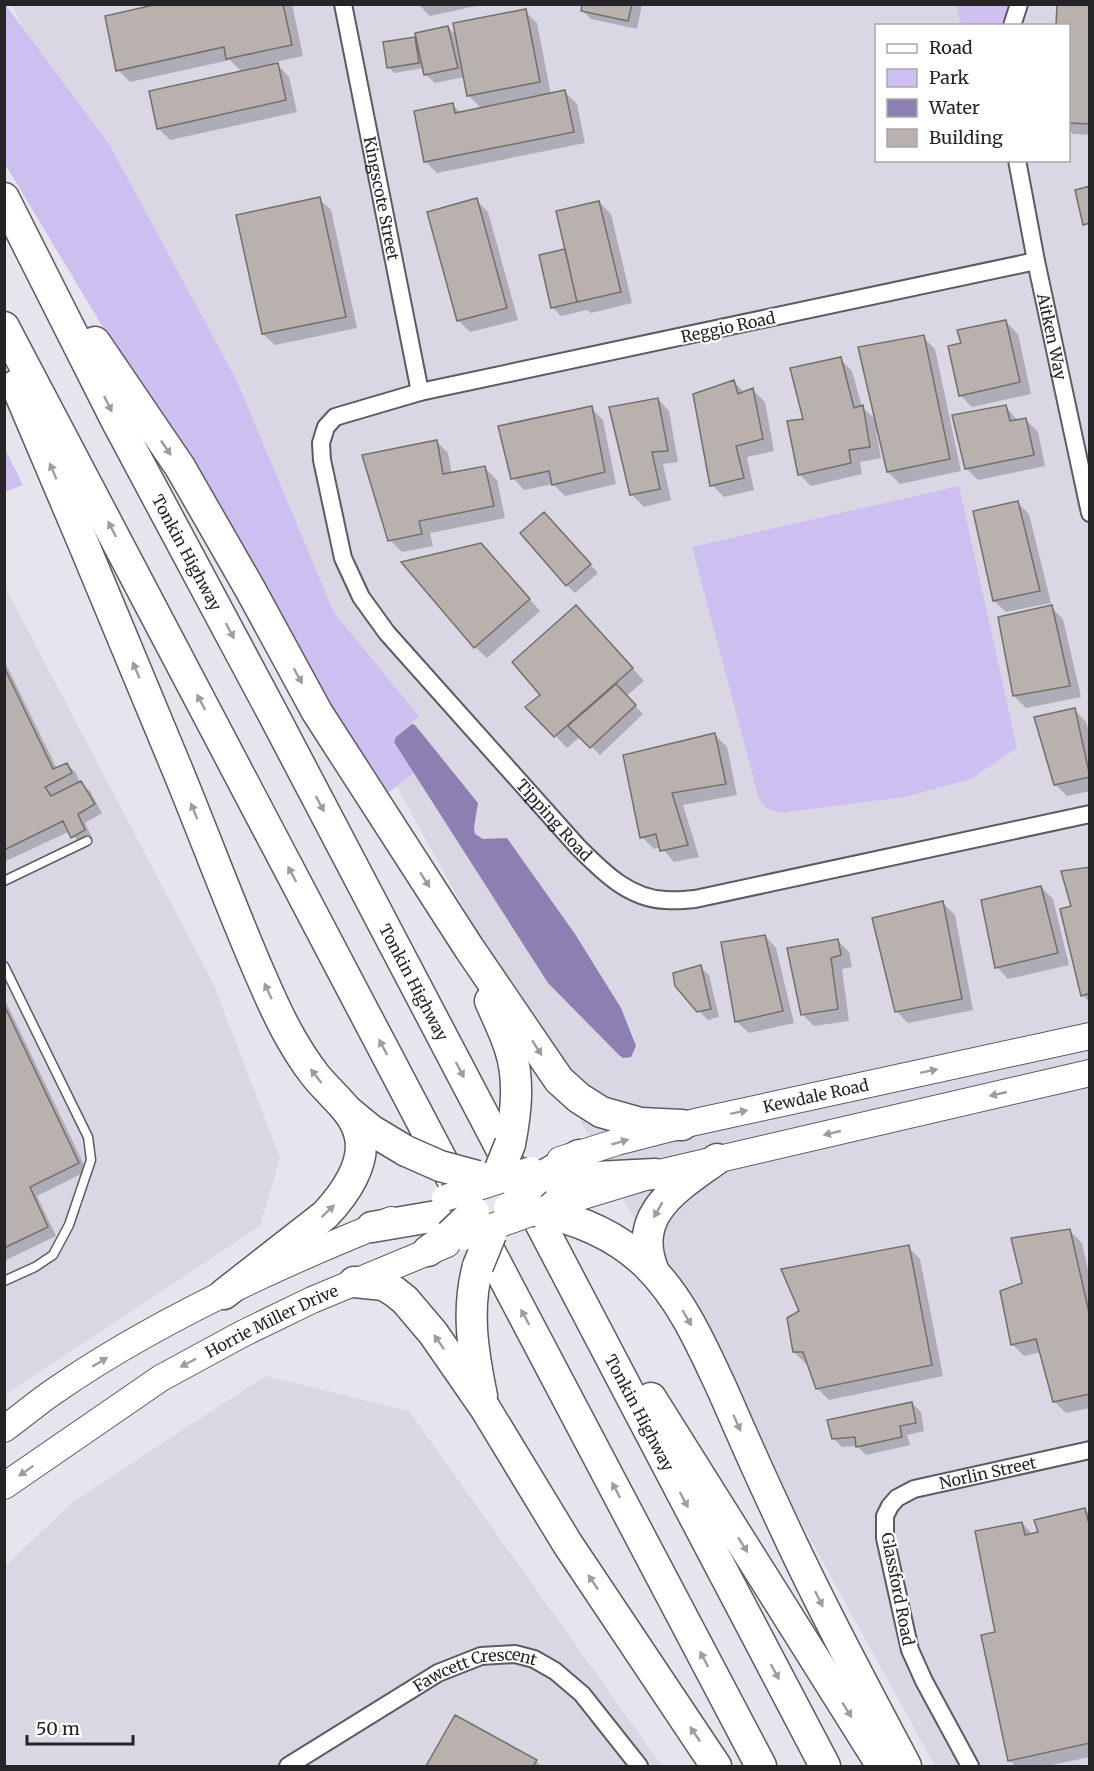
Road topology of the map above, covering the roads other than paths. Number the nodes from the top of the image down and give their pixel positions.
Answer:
1 (343, 4) edge
2 (1019, 4) edge
3 (1013, 24) edge
4 (1017, 162) edge
5 (4, 198) edge
6 (28, 242) junction
7 (1036, 261) junction
8 (4, 327) edge
9 (4, 359) edge
10 (420, 392) junction
11 (1089, 513) edge
12 (1089, 814) edge
13 (87, 841) dead end
14 (4, 881) edge
15 (469, 948) junction
16 (4, 966) edge
17 (1089, 1036) edge
18 (1089, 1073) edge
19 (341, 1105) junction
20 (682, 1125) junction
21 (579, 1155) joint
22 (717, 1159) junction
23 (655, 1174) joint
24 (497, 1180) junction
25 (535, 1201) junction
26 (372, 1227) joint
27 (441, 1229) junction
28 (654, 1272) junction
29 (4, 1281) edge
30 (354, 1282) junction
31 (225, 1294) junction
32 (485, 1407) junction
33 (4, 1429) edge
34 (1089, 1450) edge
35 (4, 1486) edge
36 (890, 1506) joint
37 (288, 1767) edge
38 (639, 1767) edge
39 (716, 1767) edge
40 (761, 1767) edge
41 (825, 1767) edge
42 (882, 1767) edge
43 (906, 1767) edge
44 (970, 1767) edge

1 - 10 street, Kingscote Street
2 - 3 street
4 - 7 street, Aitken Way
5 - 6 highway, Tonkin Highway
6 -> 15 highway
6 -> 25 highway, Tonkin Highway
7 - 10 street, Reggio Road
7 - 11 street, Aitken Way
40 -> 8 highway
19 -> 9 highway
10 - 12 street, Tipping Road
13 - 14 lane
15 -> 20 highway
15 - 24 highway, bridge
16 - 29 lane
20 -> 17 main road, Kewdale Road
18 -> 22 main road
19 - 24 highway, bridge
31 -> 19 highway
21 -> 20 main road, Kewdale Road
21 - 25 highway
22 - 23 main road
22 -> 28 highway
23 - 25 highway
24 - 25 highway, bridge
24 - 25 highway
24 - 27 main road, Horrie Miller Drive, bridge
25 - 27 highway
25 - 28 highway
25 - 32 highway, bridge
25 -> 41 highway, Tonkin Highway
25 -> 42 highway
26 - 27 highway
26 - 31 main road
27 - 30 main road, Horrie Miller Drive
28 -> 43 highway
32 -> 30 highway
30 -> 35 main road, Horrie Miller Drive
33 -> 31 main road
39 -> 32 highway
34 - 36 street, Norlin Street
36 - 44 street, Glassford Road
37 - 38 street, Fawcett Crescent

